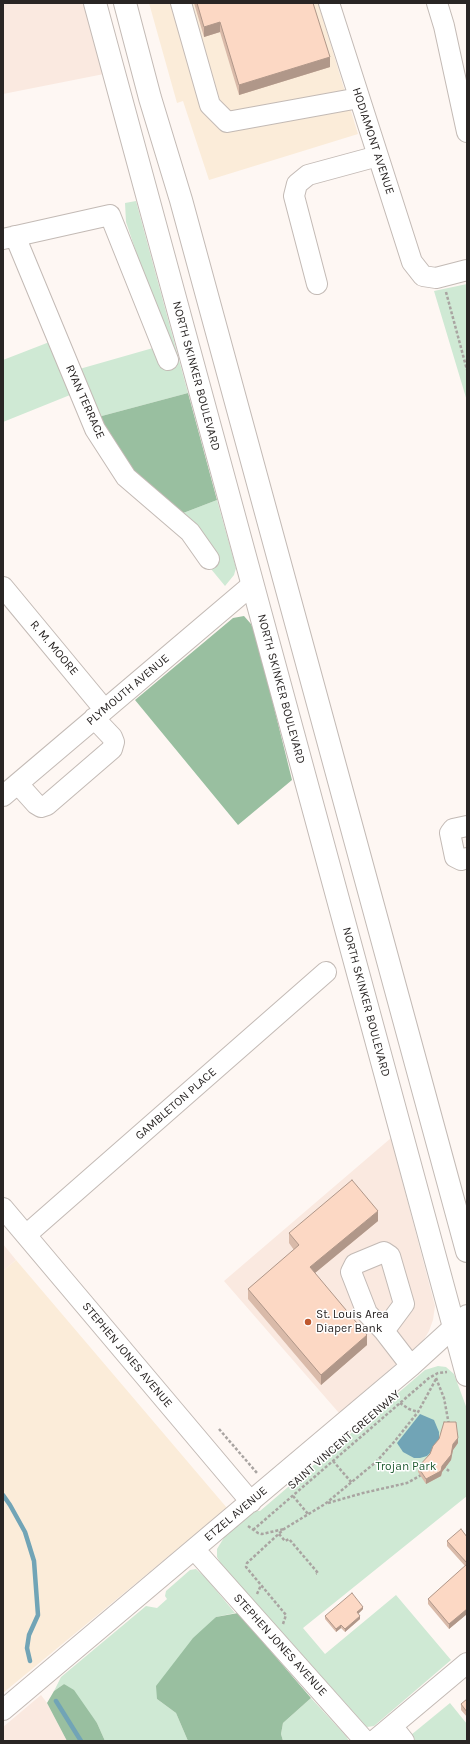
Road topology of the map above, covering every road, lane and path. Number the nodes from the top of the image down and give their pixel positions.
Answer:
1 (95, 3) edge
2 (181, 3) edge
3 (329, 3) edge
4 (436, 3) edge
5 (127, 7) edge
6 (359, 98) junction
7 (467, 132) edge
8 (378, 156) junction
9 (9, 238) edge
10 (467, 270) edge
11 (317, 284) dead end
12 (446, 291) dead end
13 (168, 360) dead end
14 (467, 370) edge
15 (209, 559) dead end
16 (253, 584) junction
17 (3, 587) edge
18 (99, 713) junction
19 (18, 784) junction
20 (3, 796) edge
21 (467, 826) edge
22 (467, 858) edge
23 (326, 972) dead end
24 (3, 1208) edge
25 (26, 1235) junction
26 (466, 1242) edge
27 (460, 1322) edge
28 (384, 1331) dead end
29 (411, 1366) junction
30 (459, 1373) edge
31 (434, 1375) junction
32 (436, 1379) junction
33 (400, 1403) junction
34 (418, 1412) junction
35 (219, 1429) dead end
36 (449, 1430) edge
37 (333, 1461) junction
38 (440, 1465) edge
39 (427, 1471) edge
40 (449, 1471) dead end
41 (256, 1473) dead end
42 (352, 1483) junction
43 (293, 1496) junction
44 (251, 1502) junction
45 (325, 1504) junction
46 (308, 1514) junction
47 (284, 1529) junction
48 (279, 1534) junction
49 (194, 1550) junction
50 (316, 1574) dead end
51 (286, 1630) dead end
52 (467, 1663) edge
53 (3, 1710) edge
54 (398, 1734) edge
55 (365, 1741) edge
56 (374, 1741) edge

1 - 16 main road, NORTH SKINKER BOULEVARD
2 - 6 street
3 - 6 street, HODIAMONT AVENUE
4 - 7 street
5 - 26 main road
6 - 8 street, HODIAMONT AVENUE
8 - 10 street, HODIAMONT AVENUE
8 - 11 street
9 - 13 street
9 - 15 street, RYAN TERRACE
12 - 14 path
16 - 18 street, PLYMOUTH AVENUE
16 - 27 main road, NORTH SKINKER BOULEVARD
17 - 18 street, R. M. MOORE
18 - 19 street, PLYMOUTH AVENUE
18 - 19 street, R. M. MOORE
19 - 20 street, PLYMOUTH AVENUE
21 - 22 street
23 - 25 street, GAMBLETON PLACE
24 - 25 street, STEPHEN JONES AVENUE
25 - 44 street, STEPHEN JONES AVENUE
27 - 29 street, ETZEL AVENUE
27 - 30 main road, NORTH SKINKER BOULEVARD
28 - 29 street
29 - 44 street, ETZEL AVENUE
30 - 31 path, SAINT VINCENT GREENWAY
31 - 32 path
31 - 33 path, SAINT VINCENT GREENWAY
32 - 34 path
32 - 36 path
33 - 34 path
33 - 37 path, SAINT VINCENT GREENWAY
34 - 42 path
35 - 41 path
37 - 42 path
37 - 43 path, SAINT VINCENT GREENWAY
38 - 40 path
39 - 45 path
42 - 45 path
43 - 46 path
43 - 47 path, SAINT VINCENT GREENWAY
44 - 49 street, ETZEL AVENUE
45 - 46 path
46 - 47 path
47 - 48 path
48 - 50 path
48 - 51 path
49 - 53 street, ETZEL AVENUE
49 - 55 street, STEPHEN JONES AVENUE
52 - 54 street
54 - 56 street

